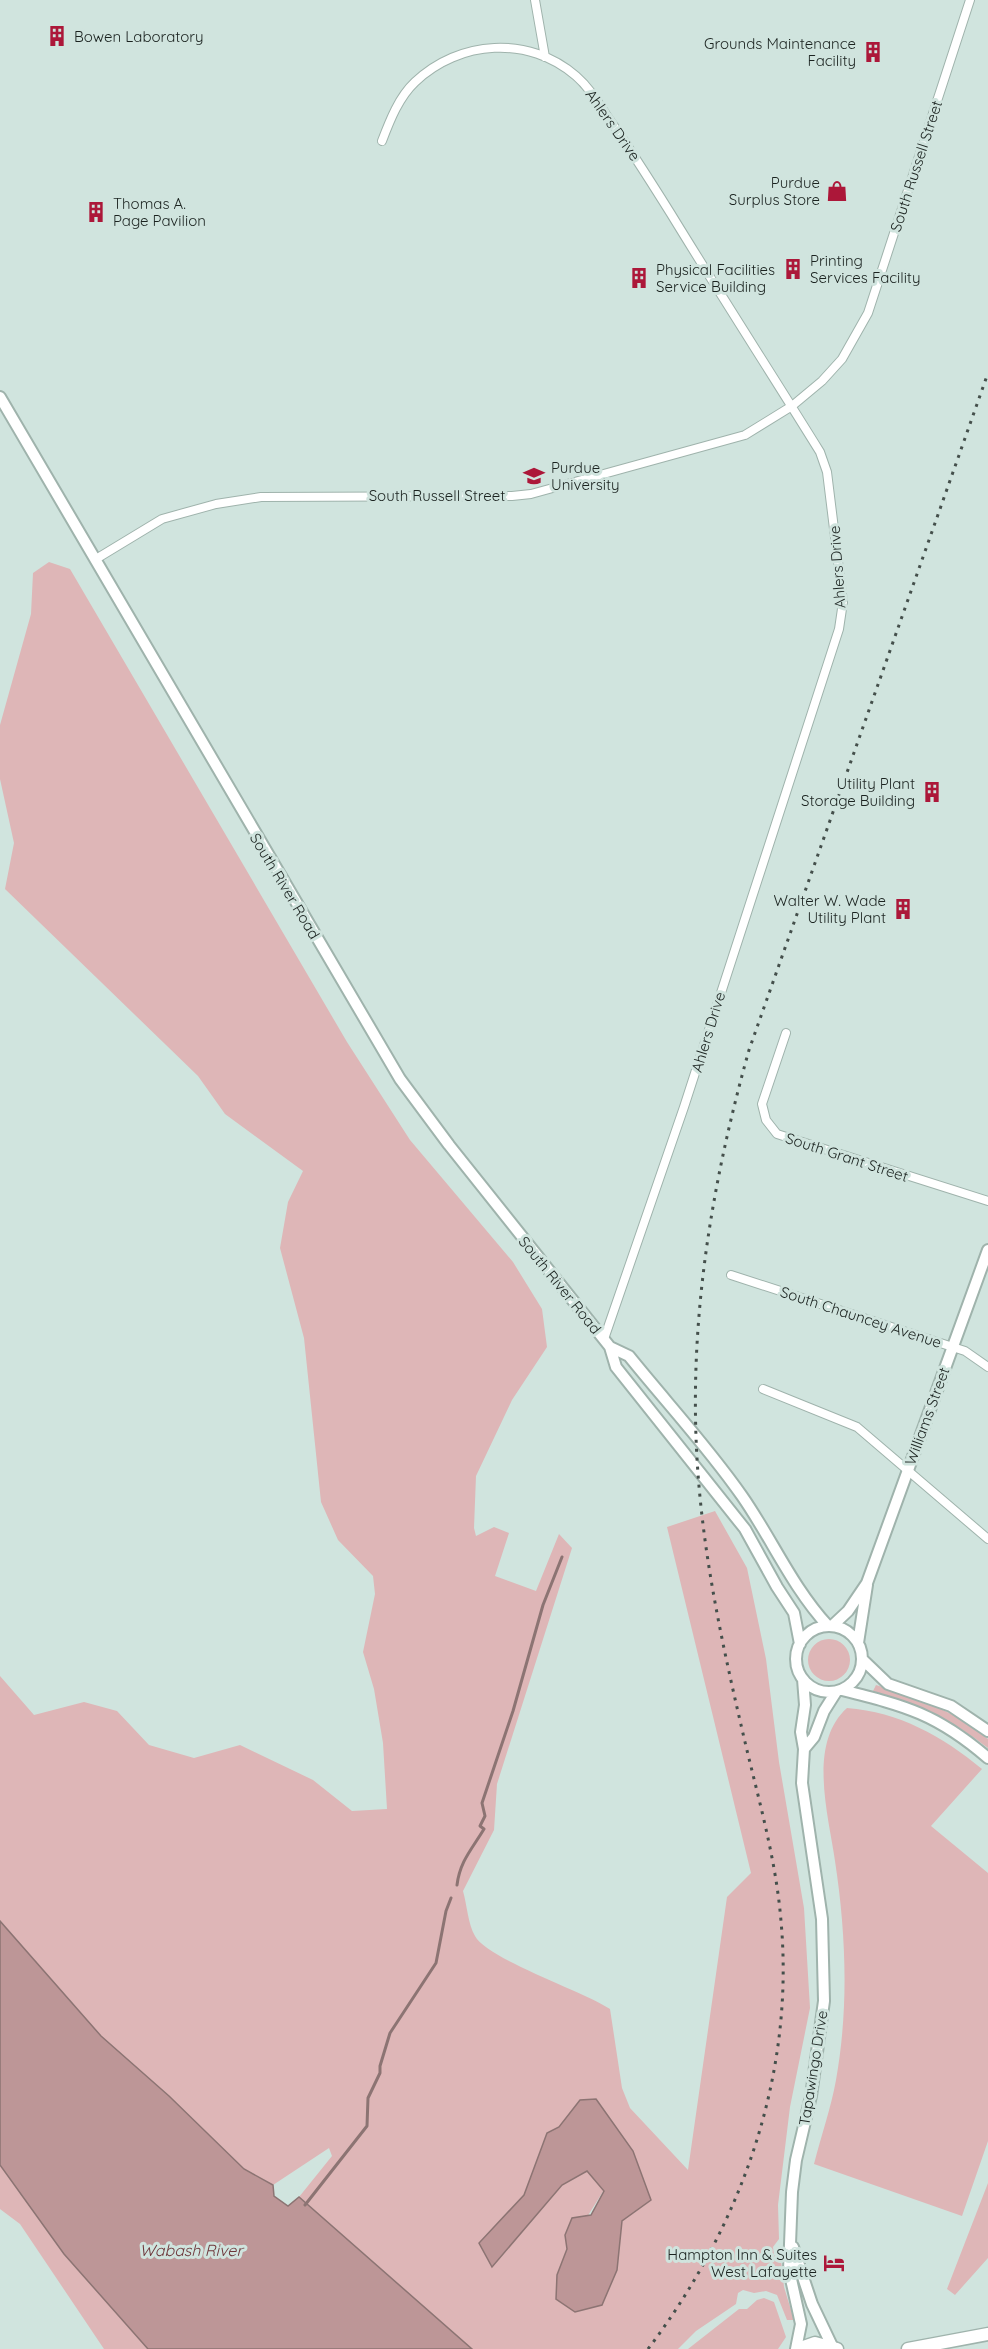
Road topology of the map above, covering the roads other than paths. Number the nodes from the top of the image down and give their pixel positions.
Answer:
1 (535, 0) edge
2 (970, 0) edge
3 (545, 57) junction
4 (382, 141) dead end
5 (0, 397) edge
6 (792, 406) junction
7 (96, 560) junction
8 (786, 1033) dead end
9 (988, 1201) edge
10 (988, 1250) edge
11 (731, 1275) dead end
12 (607, 1343) junction
13 (952, 1347) junction
14 (988, 1366) edge
15 (763, 1389) dead end
16 (908, 1470) junction
17 (988, 1539) edge
18 (867, 1583) junction
19 (830, 1626) junction
20 (858, 1643) junction
21 (800, 1644) junction
22 (862, 1659) junction
23 (802, 1678) junction
24 (839, 1691) junction
25 (988, 1731) edge
26 (804, 1749) junction
27 (988, 1758) edge
28 (792, 2244) junction
29 (988, 2334) edge
30 (835, 2348) edge
31 (797, 2349) edge
32 (908, 2349) edge

1 - 3 street
2 - 6 street, South Russell Street
3 - 4 street, Ahlers Drive
3 - 6 street, Ahlers Drive
5 - 7 main road, South River Road
6 - 7 street, South Russell Street
6 - 12 street, Ahlers Drive
7 - 12 main road, South River Road
8 - 9 street, South Grant Street
10 - 13 main road, Williams Street
11 - 13 street, South Chauncey Avenue
12 - 19 main road, South River Road
12 - 21 main road, South River Road
13 - 14 street, South Chauncey Avenue
13 - 16 main road, Williams Street
15 - 16 street
16 - 17 street
16 - 18 main road, Williams Street
18 - 19 main road, Williams Street
18 - 20 main road, Williams Street
19 - 20 main road
19 - 21 main road
20 - 22 main road
21 - 23 main road
22 - 24 main road
22 - 25 main road
23 - 24 main road
23 - 26 main road, Tapawingo Drive
24 - 26 main road, Tapawingo Drive
24 - 27 main road
26 - 28 main road, Tapawingo Drive
28 - 30 main road, Tapawingo Drive
28 - 31 main road, Tapawingo Drive
29 - 32 main road
30 - 31 main road

